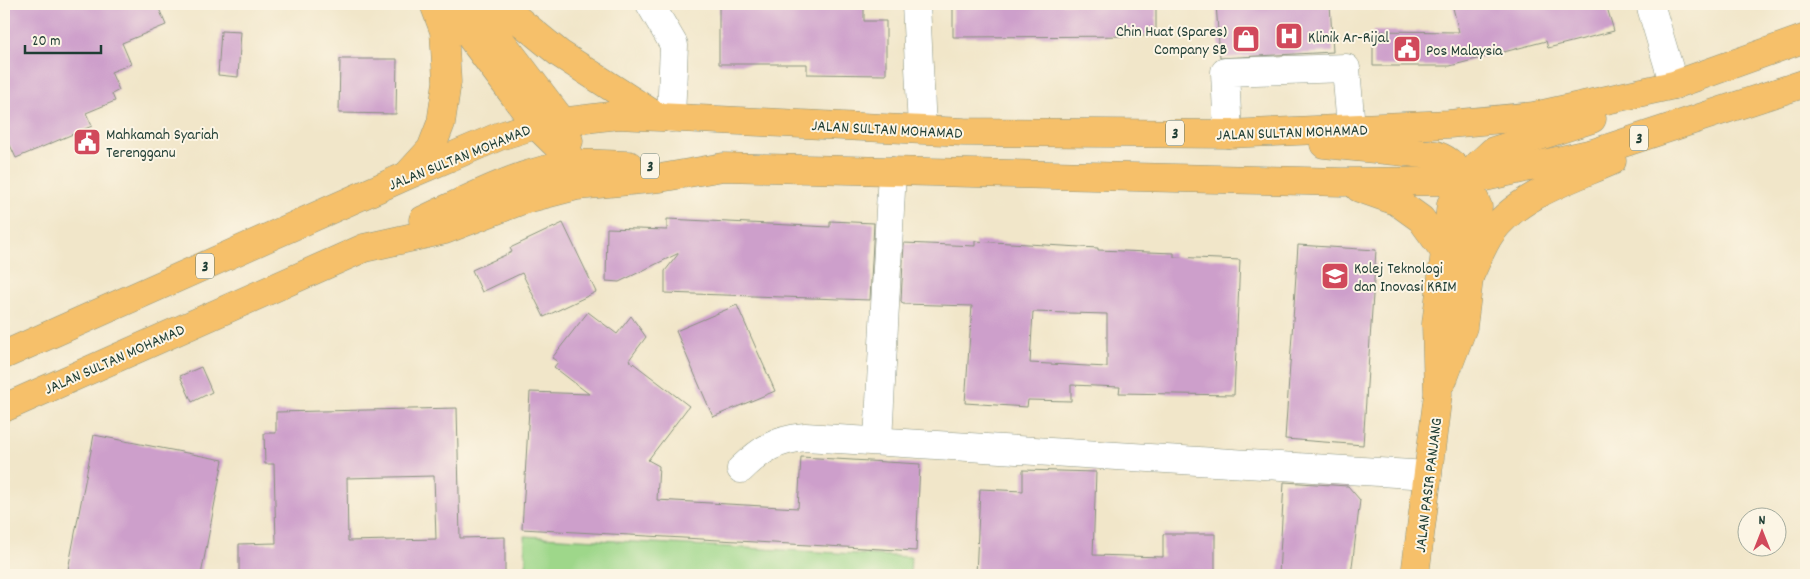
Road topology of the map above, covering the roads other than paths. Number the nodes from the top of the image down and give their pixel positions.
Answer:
1 (434, 4) edge
2 (446, 4) edge
3 (473, 4) edge
4 (499, 4) edge
5 (650, 4) edge
6 (916, 4) edge
7 (1650, 4) edge
8 (1806, 38) edge
9 (1806, 82) edge
10 (1674, 85) junction
11 (1744, 104) junction
12 (664, 117) junction
13 (562, 121) junction
14 (536, 125) junction
15 (1351, 128) junction
16 (922, 129) junction
17 (1228, 134) junction
18 (576, 164) junction
19 (723, 167) junction
20 (892, 171) junction
21 (406, 176) junction
22 (1467, 180) junction
23 (1342, 182) junction
24 (364, 248) junction
25 (1445, 252) junction
26 (1469, 277) junction
27 (4, 355) edge
28 (1438, 394) junction
29 (4, 408) edge
30 (878, 441) junction
31 (741, 469) dead end
32 (1428, 474) junction
33 (1415, 575) edge

1 - 21 main road
2 - 14 main road
3 - 13 main road
4 - 12 main road
5 - 12 street
6 - 16 street
7 - 10 street
8 - 10 main road, JALAN SULTAN MOHAMAD / 3
9 - 11 main road, JALAN SULTAN MOHAMAD / 3
10 - 15 main road, JALAN SULTAN MOHAMAD / 3
10 - 22 main road
11 - 22 main road, JALAN SULTAN MOHAMAD / 3
11 - 26 main road
12 - 13 main road, JALAN SULTAN MOHAMAD / 3
12 - 16 main road, JALAN SULTAN MOHAMAD / 3
13 - 14 main road, JALAN SULTAN MOHAMAD / 3
13 - 18 main road
14 - 18 main road
14 - 21 main road, JALAN SULTAN MOHAMAD / 3
15 - 17 main road, JALAN SULTAN MOHAMAD / 3
15 - 17 street
16 - 17 main road, JALAN SULTAN MOHAMAD / 3
17 - 22 main road
18 - 19 main road, 3
18 - 24 main road, 3
19 - 20 main road, JALAN SULTAN MOHAMAD / 3
19 - 24 main road, JALAN SULTAN MOHAMAD / 3
20 - 23 main road, JALAN SULTAN MOHAMAD / 3
20 - 30 street
21 - 27 main road, JALAN SULTAN MOHAMAD / 3
22 - 23 main road, JALAN SULTAN MOHAMAD / 3
22 - 25 main road, JALAN PASIR PANJANG
22 - 26 main road, JALAN PASIR PANJANG
23 - 25 main road
24 - 29 main road, JALAN SULTAN MOHAMAD / 3
25 - 28 main road, JALAN PASIR PANJANG
26 - 28 main road, JALAN PASIR PANJANG
28 - 32 main road, JALAN PASIR PANJANG
30 - 31 street
30 - 32 street
32 - 33 main road, JALAN PASIR PANJANG

